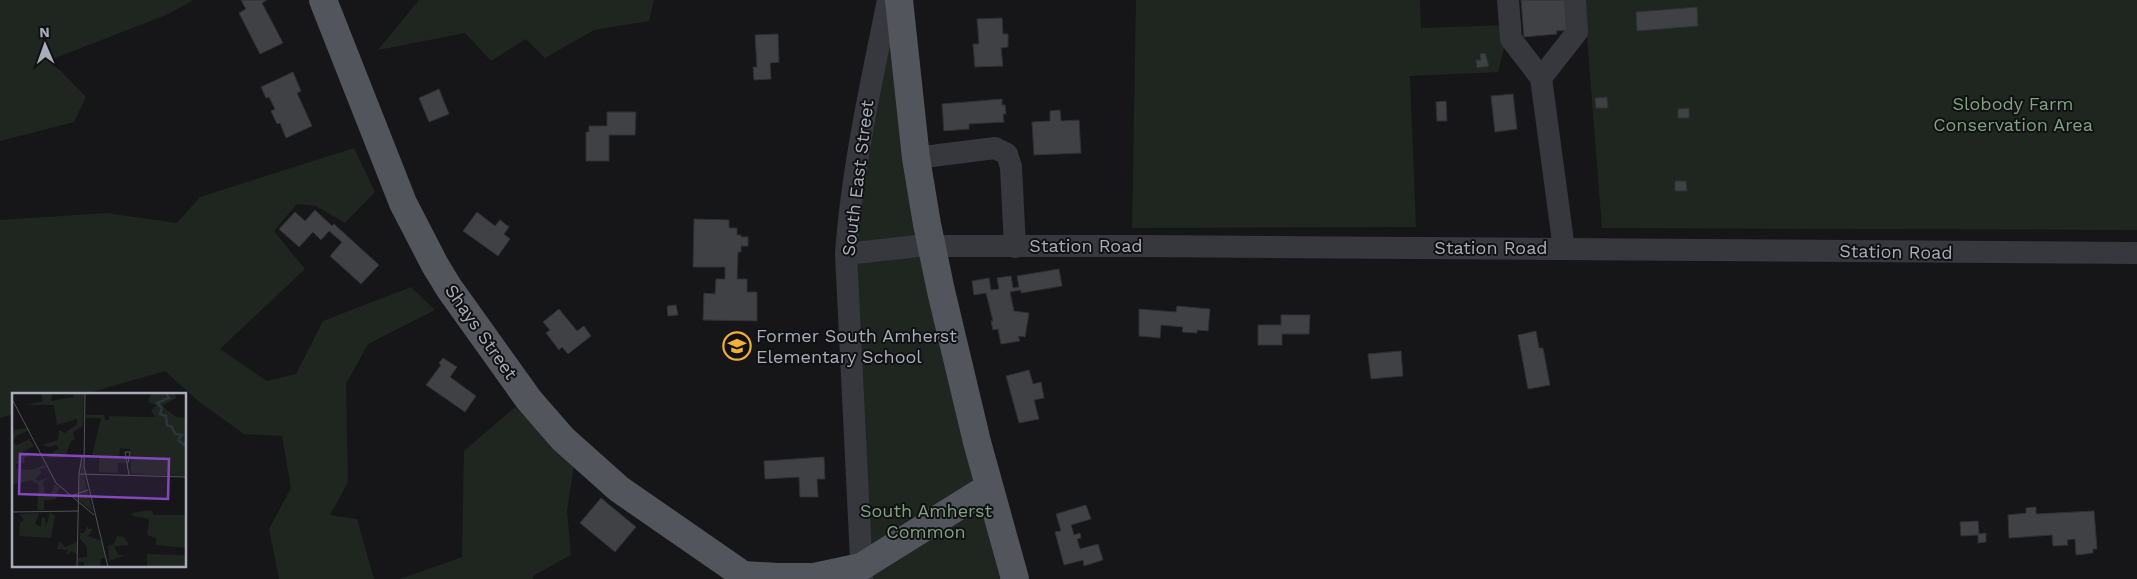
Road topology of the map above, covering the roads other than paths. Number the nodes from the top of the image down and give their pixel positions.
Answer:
1 (323, 0) edge
2 (888, 0) edge
3 (899, 0) edge
4 (1508, 0) edge
5 (1575, 0) edge
6 (1541, 78) junction
7 (916, 158) junction
8 (933, 246) junction
9 (1015, 247) junction
10 (1564, 249) junction
11 (2137, 253) edge
12 (846, 254) junction
13 (989, 487) junction
14 (861, 573) edge
15 (746, 577) edge
16 (1016, 579) edge

1 - 15 main road, Shays Street
2 - 12 street, South East Street
3 - 7 main road
4 - 6 street
5 - 6 street
6 - 10 street
7 - 8 main road
7 - 9 street
8 - 9 street, Station Road
8 - 12 street, Station Road
8 - 13 main road
9 - 10 street, Station Road
10 - 11 street, Station Road
12 - 14 street, South East Street
13 - 14 main road
13 - 16 main road
14 - 15 main road

